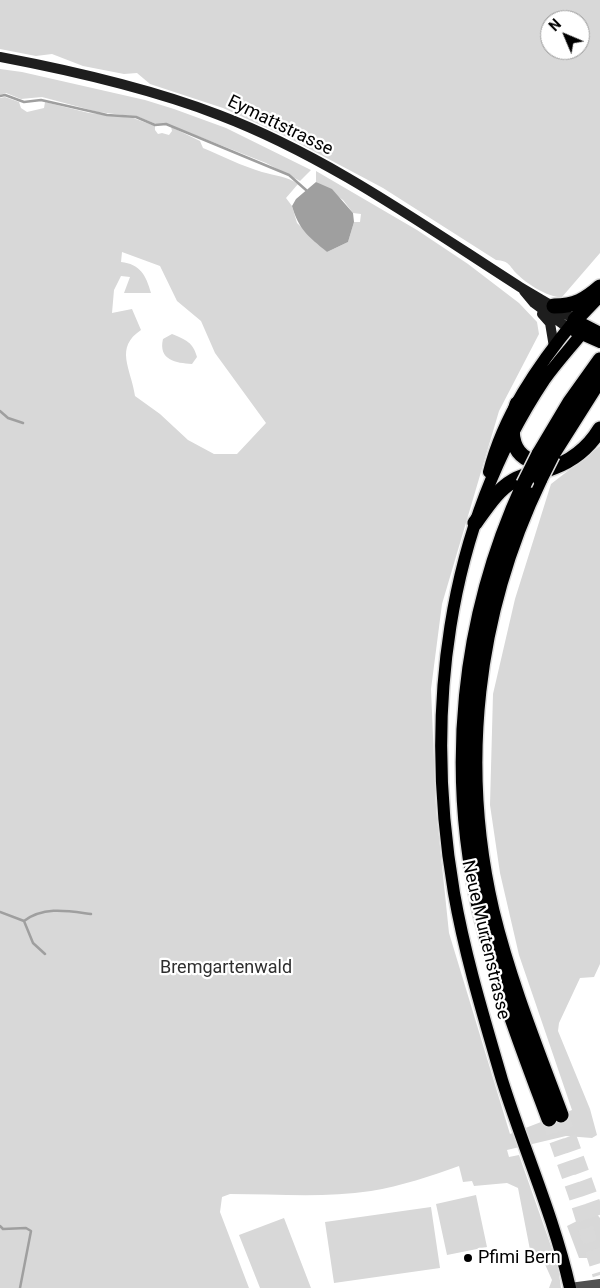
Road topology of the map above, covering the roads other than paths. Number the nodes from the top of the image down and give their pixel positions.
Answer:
1 (0, 57) edge
2 (520, 286) junction
3 (600, 287) edge
4 (600, 295) edge
5 (534, 303) junction
6 (554, 306) junction
7 (578, 327) junction
8 (600, 333) edge
9 (600, 342) edge
10 (554, 347) junction
11 (600, 360) edge
12 (600, 379) edge
13 (517, 404) junction
14 (600, 429) edge
15 (512, 438) junction
16 (545, 455) junction
17 (575, 455) junction
18 (482, 501) junction
19 (475, 523) junction
20 (600, 1284) edge
21 (570, 1288) edge

1 - 2 main road, Eymattstrasse
2 - 5 main road, Eymattstrasse
2 - 6 main road, Eymattstrasse
3 - 6 highway
4 - 7 highway
5 - 7 main road, Eymattstrasse
5 - 10 main road, Eymattstrasse
6 - 7 main road, Eymattstrasse
7 - 8 main road, Eymattstrasse
7 - 9 main road, Eymattstrasse
7 - 10 main road, Neue Murtenstrasse
7 - 15 main road, Neue Murtenstrasse
10 - 13 main road, Neue Murtenstrasse
11 - 16 highway
12 - 16 highway
13 - 15 highway
13 - 18 main road, Neue Murtenstrasse
14 - 17 highway
15 - 17 highway
15 - 18 main road, Neue Murtenstrasse
16 - 16 highway, bridge
17 - 19 highway
18 - 19 main road, Neue Murtenstrasse
19 - 21 main road, Neue Murtenstrasse
20 - 21 street

